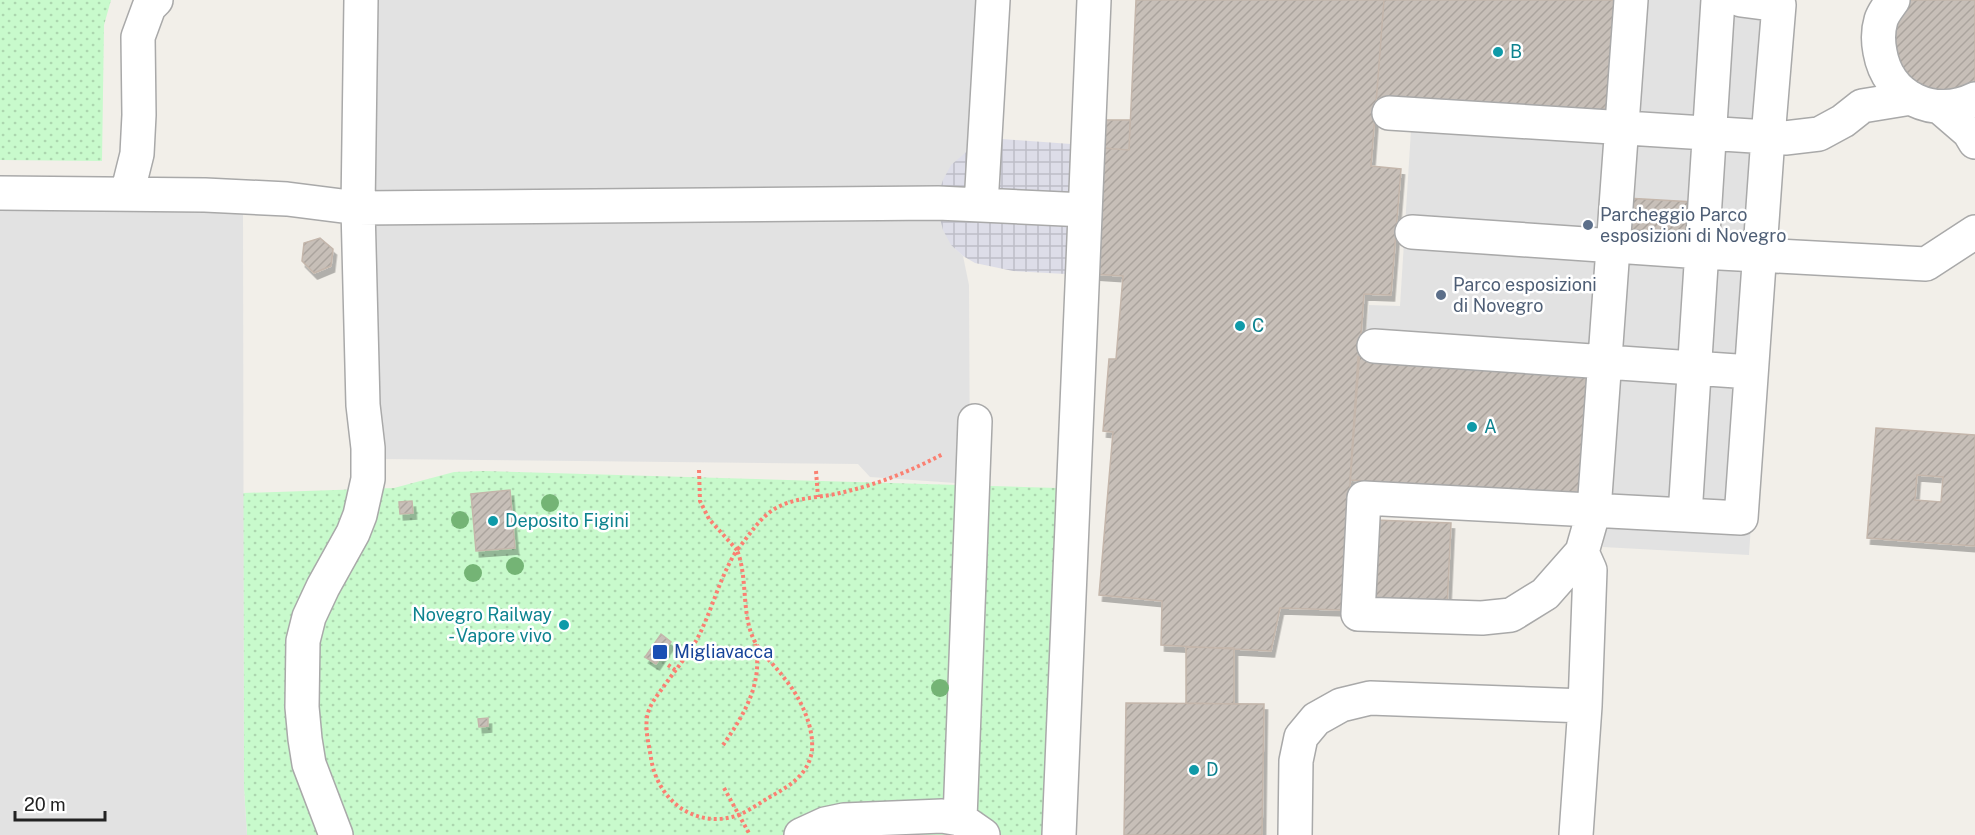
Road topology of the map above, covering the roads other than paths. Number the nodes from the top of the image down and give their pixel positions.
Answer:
1 (132, 0) edge
2 (156, 0) edge
3 (361, 0) edge
4 (993, 0) edge
5 (1094, 0) edge
6 (1631, 0) edge
7 (1718, 0) edge
8 (1741, 0) edge
9 (1893, 0) edge
10 (1975, 99) edge
11 (1925, 103) junction
12 (1389, 113) dead end
13 (1622, 129) junction
14 (1709, 135) junction
15 (1768, 137) junction
16 (1975, 142) edge
17 (0, 193) edge
18 (127, 194) junction
19 (981, 205) junction
20 (358, 208) junction
21 (1085, 210) junction
22 (1412, 232) dead end
23 (1975, 232) edge
24 (1614, 246) junction
25 (1702, 252) junction
26 (1759, 255) junction
27 (1374, 346) dead end
28 (1605, 362) junction
29 (1695, 368) junction
30 (1751, 372) junction
31 (975, 429) road end
32 (1594, 510) junction
33 (1685, 515) junction
34 (1582, 552) junction
35 (1585, 706) junction
36 (972, 827) edge
37 (336, 835) edge
38 (801, 835) edge
39 (1059, 835) edge
40 (1295, 835) edge
41 (1576, 835) edge

1 - 18 lane
2 - 18 lane
3 - 20 lane
4 - 19 lane
5 - 21 lane
6 - 13 lane
7 - 14 lane
8 - 15 lane
9 - 11 lane
10 - 11 lane
11 - 15 lane
11 - 16 lane
12 - 13 lane
13 - 14 lane
13 - 24 lane
14 - 15 lane
14 - 25 lane
15 - 26 lane
17 - 18 lane
18 - 20 lane
19 - 20 lane
19 - 21 lane
20 - 37 lane
21 - 39 lane
22 - 24 lane
23 - 26 lane
24 - 25 lane
24 - 28 lane
25 - 26 lane
25 - 29 lane
26 - 30 lane
27 - 28 lane
28 - 29 lane
28 - 32 lane
29 - 30 lane
29 - 33 lane
30 - 33 lane
31 - 36 lane
32 - 33 lane
32 - 34 lane
32 - 34 lane
34 - 35 lane
35 - 40 lane
35 - 41 lane
36 - 38 lane

